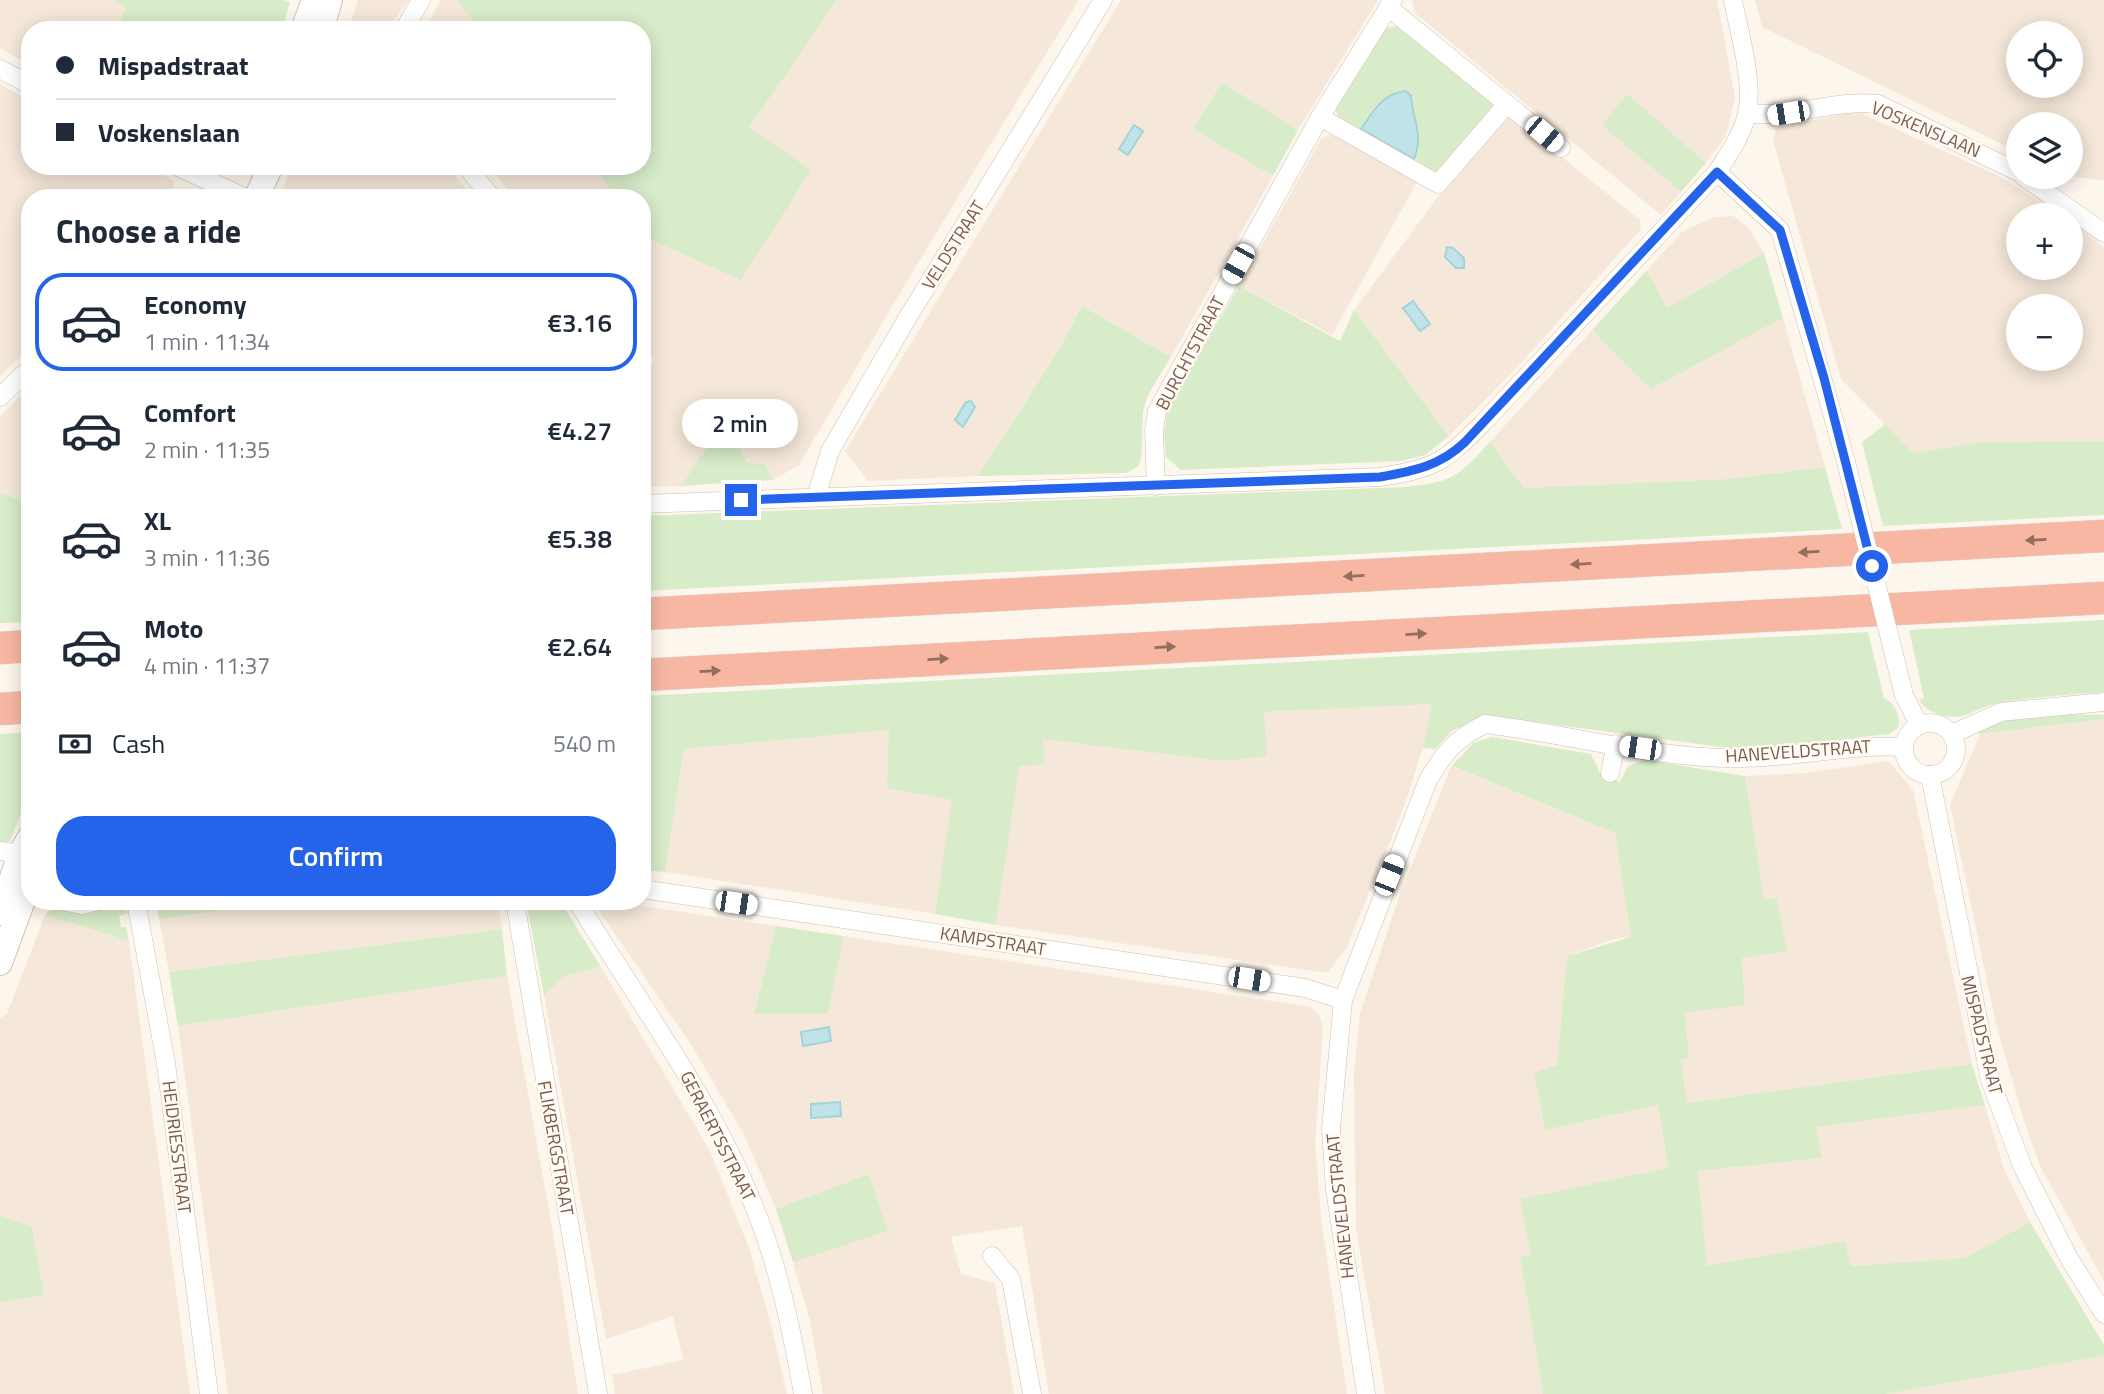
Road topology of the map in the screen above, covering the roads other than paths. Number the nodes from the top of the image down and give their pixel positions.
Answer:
1 (314, 0) edge
2 (330, 0) edge
3 (421, 0) edge
4 (1103, 0) edge
5 (1733, 0) edge
6 (1391, 4) edge
7 (306, 21) edge
8 (324, 21) edge
9 (409, 21) edge
10 (0, 69) edge
11 (21, 80) edge
12 (1507, 104) junction
13 (1747, 113) junction
14 (1320, 117) junction
15 (1561, 148) dead end
16 (2006, 166) edge
17 (1717, 172) junction
18 (192, 175) edge
19 (473, 175) edge
20 (205, 182) junction
21 (200, 189) edge
22 (230, 189) edge
23 (485, 189) edge
24 (2041, 189) edge
25 (2104, 233) edge
26 (21, 377) edge
27 (0, 397) edge
28 (1156, 486) junction
29 (816, 497) junction
30 (651, 504) edge
31 (2104, 536) edge
32 (2104, 598) edge
33 (651, 614) edge
34 (21, 647) edge
35 (0, 648) edge
36 (651, 675) edge
37 (2104, 702) edge
38 (21, 708) edge
39 (0, 709) edge
40 (1919, 724) junction
41 (1952, 734) junction
42 (1616, 744) junction
43 (1904, 747) junction
44 (1610, 774) dead end
45 (1930, 775) junction
46 (17, 847) edge
47 (21, 869) edge
48 (21, 888) edge
49 (651, 890) edge
50 (21, 895) edge
51 (138, 910) edge
52 (517, 910) edge
53 (583, 910) edge
54 (0, 913) edge
55 (0, 963) edge
56 (1343, 1000) junction
57 (992, 1256) dead end
58 (2104, 1314) edge
59 (209, 1394) edge
60 (598, 1394) edge
61 (803, 1394) edge
62 (1032, 1394) edge
63 (1366, 1394) edge

1 - 7 main road
2 - 8 main road
3 - 9 street
4 - 29 street, VELDSTRAAT
5 - 13 street
6 - 12 street, BURCHTSTRAAT
6 - 14 street, BURCHTSTRAAT
10 - 11 street
12 - 14 street
12 - 15 street, BURCHTSTRAAT
13 - 16 street, VOSKENSLAAN
13 - 17 street
14 - 28 street, BURCHTSTRAAT
17 - 28 street
17 - 40 street, bridge
18 - 20 street
19 - 23 street
20 - 21 street
20 - 22 street
24 - 25 street
26 - 27 street
28 - 29 street
29 - 30 street
31 -> 33 highway
36 -> 32 highway
34 - 35 highway
37 - 41 street
38 - 39 highway
40 - 41 street
40 - 43 street
41 - 45 street
42 - 43 street, HANEVELDSTRAAT
42 - 44 street
42 - 56 street, HANEVELDSTRAAT
43 - 45 street
45 - 58 street, MISPADSTRAAT
46 - 47 main road
48 - 54 main road
49 - 56 street, KAMPSTRAAT
50 - 55 main road
51 - 59 street, HEIDRIESSTRAAT
52 - 60 street, FLIKBERGSTRAAT
53 - 61 street, GERAERTSSTRAAT
56 - 63 street, HANEVELDSTRAAT
57 - 62 street

